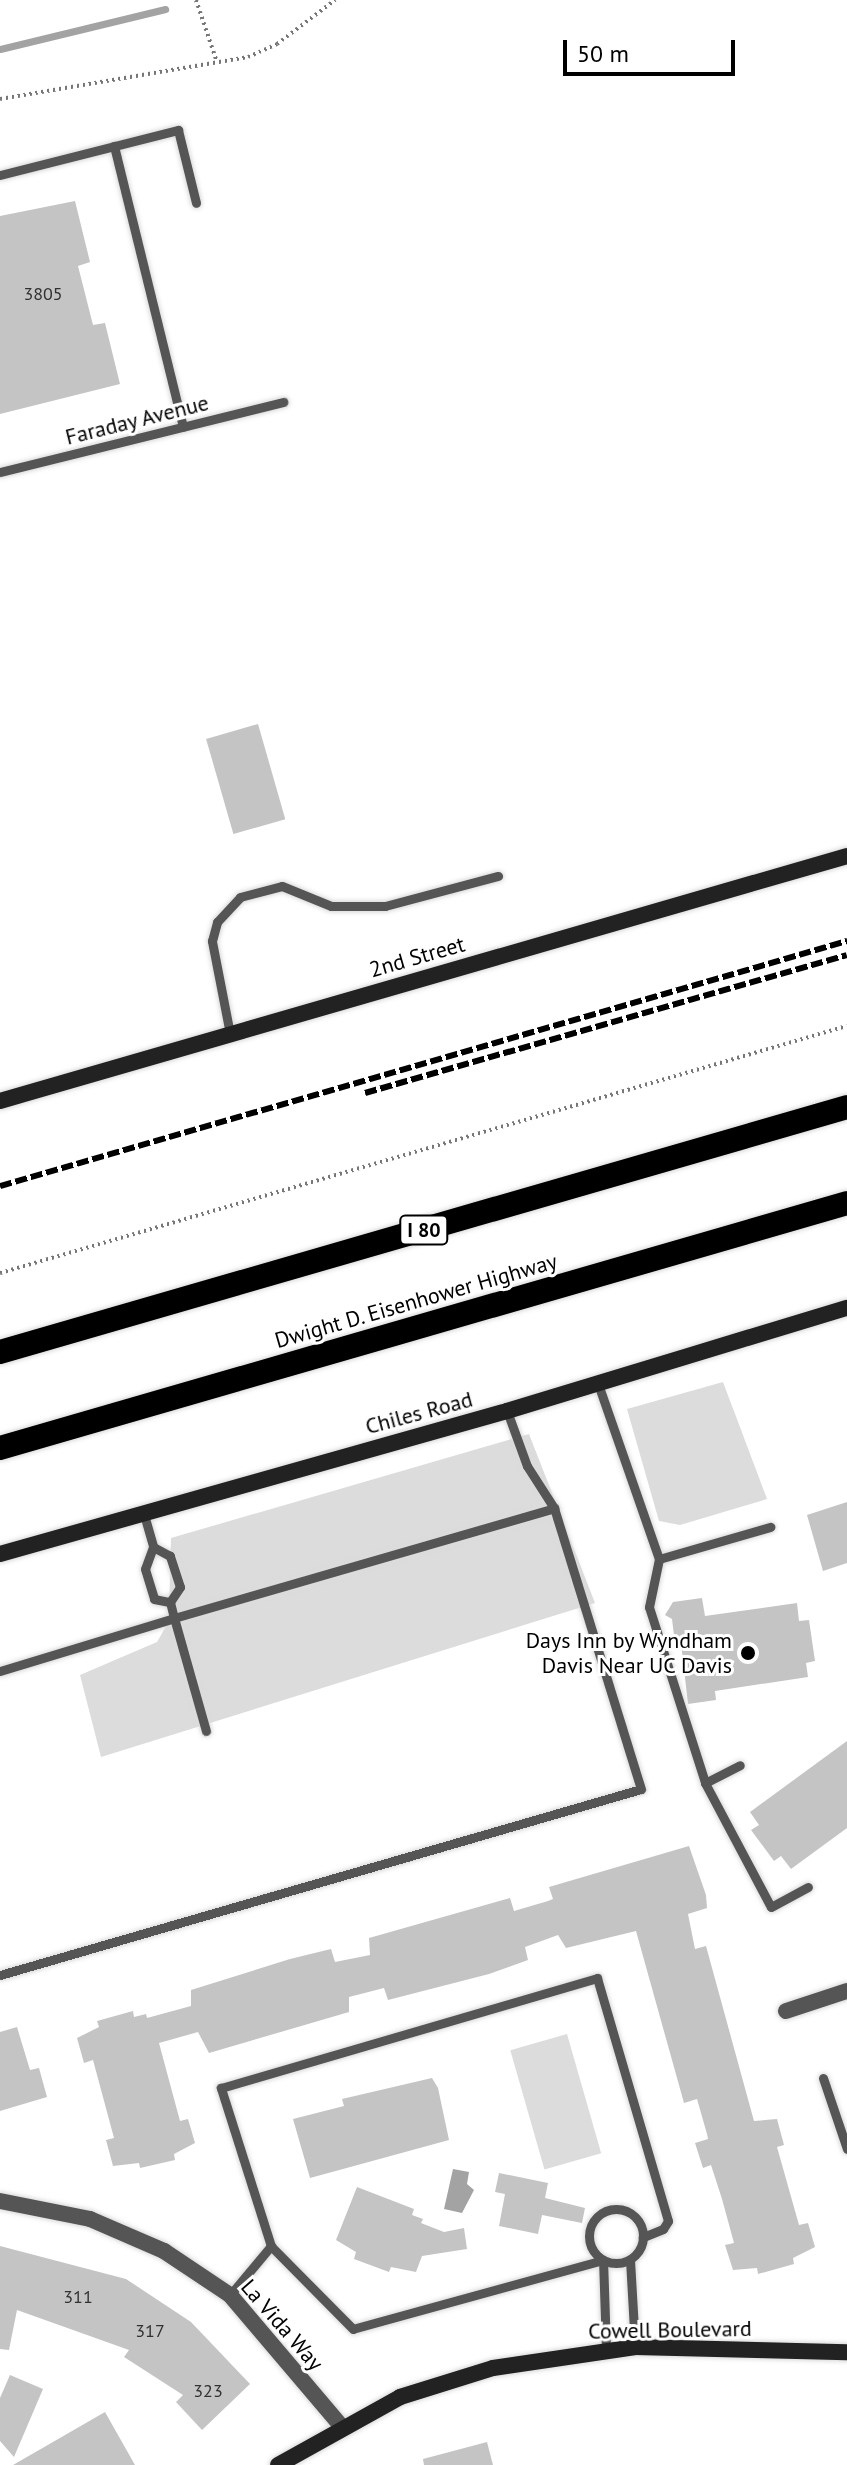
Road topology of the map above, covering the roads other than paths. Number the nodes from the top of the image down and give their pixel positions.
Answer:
1 (114, 146) junction
2 (0, 175) edge
3 (196, 203) dead end
4 (283, 402) dead end
5 (183, 427) junction
6 (0, 472) edge
7 (847, 856) edge
8 (498, 876) dead end
9 (230, 1034) junction
10 (0, 1101) edge
11 (847, 1107) edge
12 (847, 1203) edge
13 (847, 1308) edge
14 (0, 1352) edge
15 (597, 1381) junction
16 (507, 1411) junction
17 (0, 1448) edge
18 (554, 1508) junction
19 (143, 1511) junction
20 (770, 1527) dead end
21 (153, 1547) junction
22 (0, 1554) edge
23 (659, 1559) junction
24 (170, 1602) junction
25 (174, 1618) junction
26 (0, 1671) edge
27 (206, 1731) dead end
28 (740, 1765) dead end
29 (705, 1783) junction
30 (808, 1887) dead end
31 (0, 1975) edge
32 (847, 1991) edge
33 (786, 2011) dead end
34 (823, 2078) dead end
35 (847, 2149) edge
36 (0, 2201) edge
37 (643, 2237) junction
38 (271, 2246) junction
39 (603, 2260) junction
40 (630, 2260) junction
41 (230, 2295) junction
42 (635, 2347) junction
43 (606, 2349) junction
44 (847, 2352) edge
45 (342, 2427) junction
46 (278, 2465) edge

1 - 2 lane
1 - 3 lane
1 - 5 lane
4 - 5 lane, Faraday Avenue
5 - 6 lane, Faraday Avenue
7 - 9 street, 2nd Street
8 - 9 lane
9 - 10 street, 2nd Street
11 - 14 highway, I 80
12 - 17 highway, Dwight D. Eisenhower Highway
13 - 15 street, Chiles Road
15 - 16 street, Chiles Road
15 - 23 lane
16 - 18 lane
16 - 19 street, Chiles Road
18 - 25 lane
18 - 31 lane
19 - 21 lane
19 - 22 street, Chiles Road
20 - 23 lane
21 - 24 lane
21 - 24 lane
23 - 29 lane
24 - 25 lane
25 - 26 lane
25 - 27 lane
28 - 29 lane
29 - 30 lane
32 - 33 street
34 - 35 lane
36 - 41 street, La Vida Way
37 - 38 lane
37 - 39 lane
37 - 40 lane
38 - 39 lane
38 - 41 lane
39 - 40 lane
39 - 43 lane
40 - 42 lane
41 - 45 street, La Vida Way
42 - 43 street, Cowell Boulevard
42 - 44 street, Cowell Boulevard
43 - 45 street, Cowell Boulevard
45 - 46 street, Cowell Boulevard

